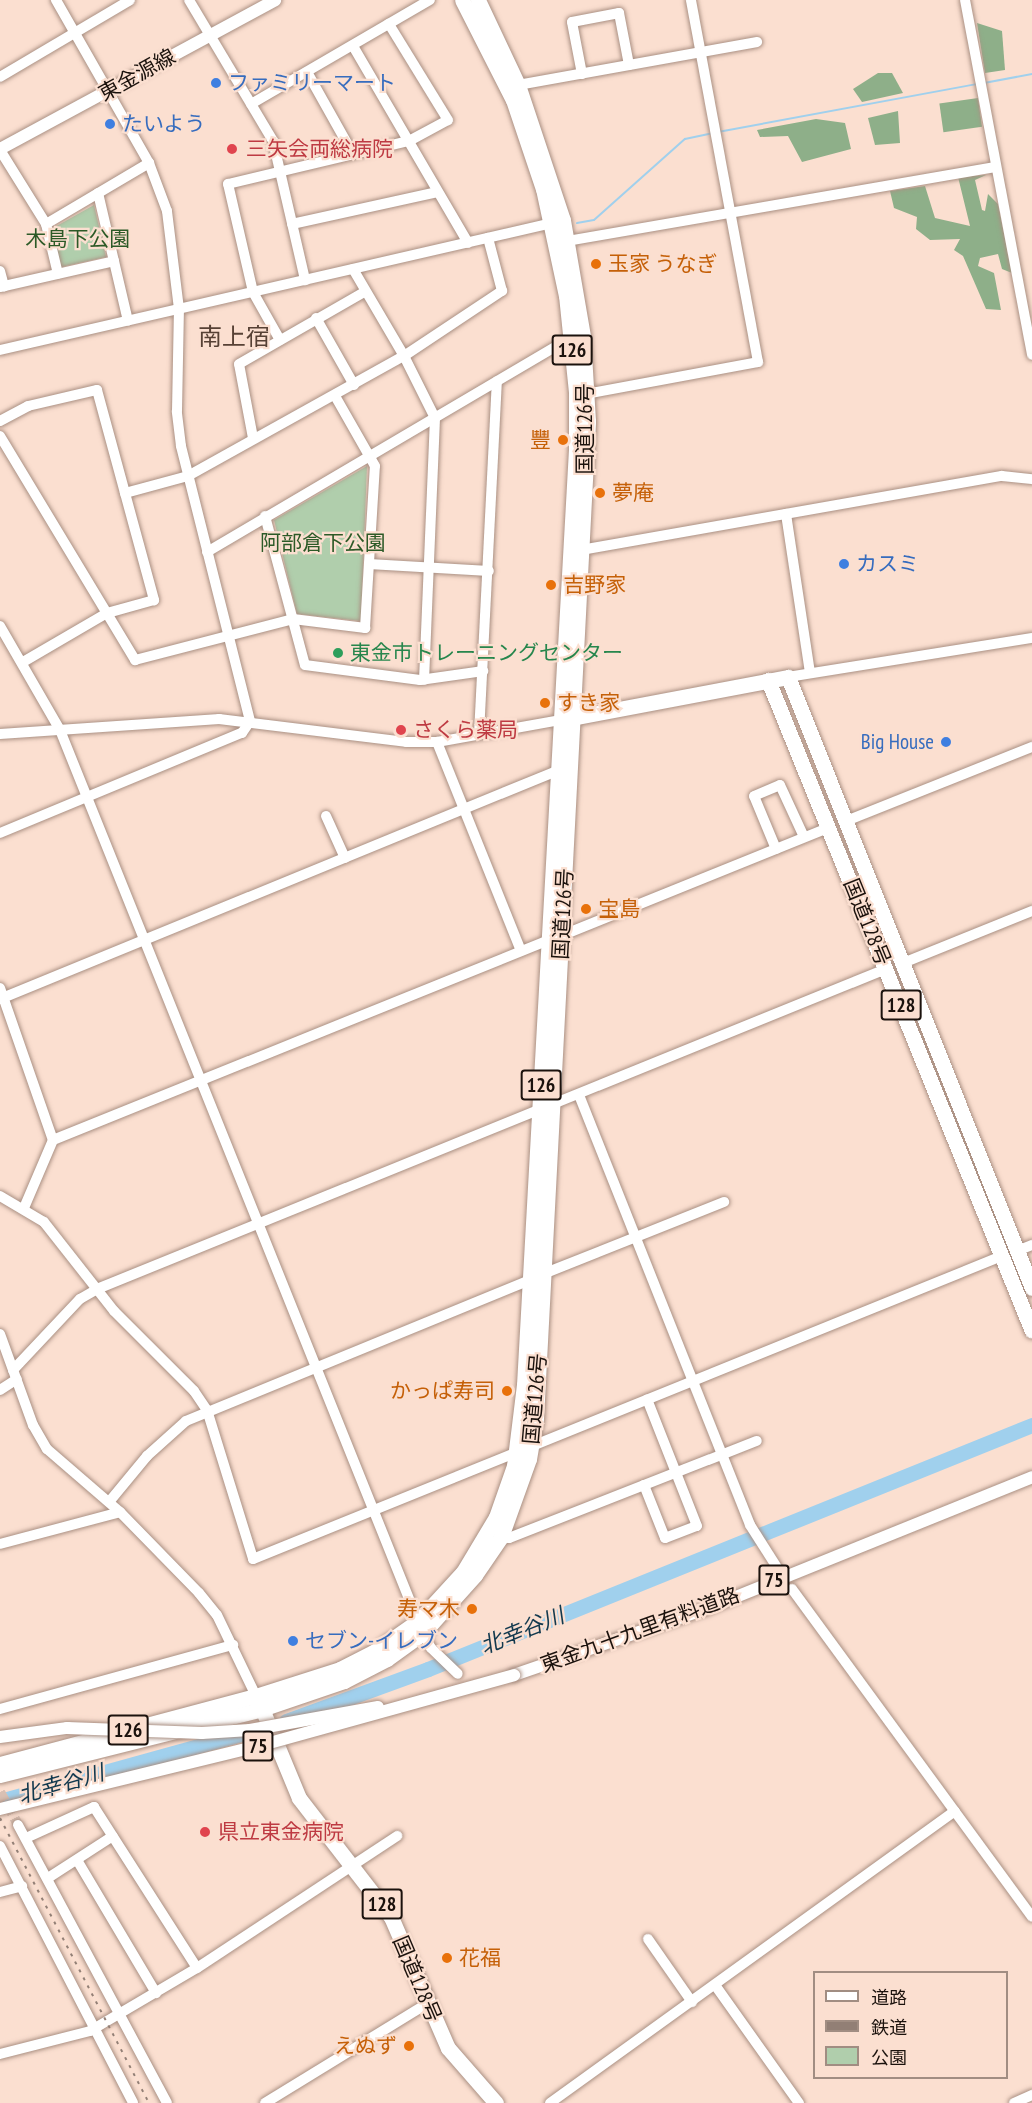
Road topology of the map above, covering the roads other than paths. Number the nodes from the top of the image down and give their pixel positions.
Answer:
1 (56, 0) edge
2 (130, 0) edge
3 (189, 0) edge
4 (275, 0) edge
5 (430, 0) edge
6 (462, 0) edge
7 (477, 0) edge
8 (692, 0) edge
9 (965, 0) edge
10 (389, 24) junction
11 (75, 32) junction
12 (209, 35) junction
13 (757, 42) dead end
14 (353, 46) junction
15 (700, 52) junction
16 (629, 65) junction
17 (307, 72) junction
18 (582, 74) junction
19 (0, 77) edge
20 (518, 85) junction
21 (109, 91) junction
22 (251, 104) junction
23 (409, 141) junction
24 (0, 149) edge
25 (353, 154) junction
26 (149, 163) junction
27 (995, 167) junction
28 (279, 172) junction
29 (438, 192) junction
30 (98, 193) junction
31 (732, 213) junction
32 (552, 223) junction
33 (46, 224) junction
34 (292, 224) junction
35 (488, 238) junction
36 (567, 241) junction
37 (468, 243) junction
38 (114, 261) junction
39 (353, 269) junction
40 (0, 271) edge
41 (58, 274) junction
42 (305, 280) junction
43 (2, 287) edge
44 (366, 291) junction
45 (253, 292) junction
46 (179, 309) junction
47 (316, 318) junction
48 (128, 321) junction
49 (572, 337) junction
50 (280, 340) junction
51 (0, 350) edge
52 (1032, 355) edge
53 (405, 356) junction
54 (497, 381) junction
55 (354, 385) junction
56 (586, 394) junction
57 (335, 396) junction
58 (435, 418) junction
59 (0, 421) edge
60 (0, 436) edge
61 (253, 438) junction
62 (369, 456) junction
63 (188, 476) junction
64 (1032, 479) edge
65 (125, 493) junction
66 (786, 514) junction
67 (265, 516) junction
68 (581, 550) junction
69 (207, 552) junction
70 (369, 564) junction
71 (429, 567) junction
72 (489, 571) junction
73 (107, 613) junction
74 (293, 619) junction
75 (0, 626) edge
76 (231, 636) junction
77 (1032, 638) edge
78 (23, 662) junction
79 (483, 671) junction
80 (810, 672) junction
81 (788, 676) junction
82 (424, 680) junction
83 (768, 680) junction
84 (567, 718) junction
85 (250, 721) junction
86 (60, 730) junction
87 (0, 734) edge
88 (479, 734) junction
89 (437, 742) junction
90 (1032, 747) edge
91 (559, 770) junction
92 (85, 797) junction
93 (464, 810) junction
94 (326, 816) dead end
95 (846, 820) junction
96 (828, 828) junction
97 (0, 833) edge
98 (804, 837) junction
99 (776, 849) junction
100 (345, 858) junction
101 (1032, 911) edge
102 (556, 937) junction
103 (145, 940) junction
104 (520, 951) junction
105 (903, 963) junction
106 (886, 969) junction
107 (1, 994) edge
108 (202, 1082) junction
109 (579, 1095) junction
110 (960, 1107) junction
111 (545, 1108) junction
112 (944, 1112) junction
113 (53, 1140) junction
114 (0, 1196) edge
115 (724, 1202) dead end
116 (24, 1208) junction
117 (259, 1223) junction
118 (636, 1236) junction
119 (1032, 1245) edge
120 (1017, 1251) junction
121 (1002, 1256) junction
122 (536, 1277) junction
123 (1032, 1288) edge
124 (97, 1289) junction
125 (1032, 1331) edge
126 (0, 1334) edge
127 (315, 1369) junction
128 (15, 1375) junction
129 (694, 1381) junction
130 (0, 1390) edge
131 (647, 1399) junction
132 (207, 1410) junction
133 (757, 1441) dead end
134 (532, 1444) junction
135 (518, 1450) junction
136 (723, 1455) junction
137 (676, 1472) junction
138 (1032, 1477) edge
139 (644, 1485) junction
140 (109, 1502) junction
141 (373, 1510) junction
142 (120, 1512) junction
143 (501, 1537) junction
144 (0, 1544) edge
145 (778, 1569) dead end
146 (792, 1589) dead end
147 (421, 1627) junction
148 (233, 1645) junction
149 (458, 1674) dead end
150 (514, 1675) junction
151 (259, 1702) junction
152 (0, 1708) edge
153 (0, 1737) edge
154 (0, 1764) edge
155 (0, 1775) edge
156 (0, 1809) edge
157 (955, 1811) junction
158 (18, 1825) tunnel mouth
159 (113, 1836) junction
160 (397, 1836) dead end
161 (26, 1838) junction
162 (0, 1846) edge
163 (77, 1860) junction
164 (352, 1867) junction
165 (48, 1878) junction
166 (22, 1886) junction
167 (0, 1892) edge
168 (1032, 1917) edge
169 (648, 1939) dead end
170 (197, 1968) junction
171 (715, 1985) junction
172 (156, 1993) junction
173 (692, 2002) junction
174 (428, 2003) junction
175 (121, 2014) junction
176 (94, 2028) junction
177 (0, 2054) edge
178 (1032, 2096) edge
179 (134, 2103) edge
180 (167, 2103) edge
181 (265, 2103) edge
182 (496, 2103) edge
183 (550, 2103) edge
184 (799, 2103) edge
185 (1014, 2103) edge

1 - 11 street
2 - 11 street
3 - 12 street
4 - 12 main road, 東金源線
5 - 10 street
6 - 32 highway, 国道126号 / 126
7 - 20 highway, 国道126号 / 126
8 - 15 street
9 - 27 street
10 - 14 street
10 - 23 street
11 - 19 street
11 - 21 street
12 - 21 main road, 東金源線
12 - 22 street
13 - 15 street
14 - 17 street
14 - 23 street
15 - 16 street
15 - 31 street
16 - 18 street
16 - 18 street
17 - 22 street
17 - 25 street
18 - 20 street
20 - 36 highway, 国道126号 / 126
21 - 24 main road, 東金源線
21 - 26 street
22 - 28 street
23 - 25 street
23 - 29 street
24 - 33 street
25 - 28 street
26 - 30 street
26 - 46 street
27 - 31 street
27 - 52 street
28 - 34 street
28 - 45 street
29 - 34 street
29 - 37 street
30 - 33 street
30 - 38 street
31 - 36 street
31 - 56 street
32 - 35 street
32 - 49 highway, 国道126号 / 126
33 - 41 street
34 - 42 street
35 - 37 street
35 - 53 street
36 - 56 highway, 国道126号 / 126
37 - 39 street
38 - 41 street
38 - 48 street
39 - 42 street
39 - 44 street
40 - 43 street
41 - 43 street
42 - 45 street
44 - 47 street
44 - 53 street
45 - 46 street
45 - 50 street
46 - 48 street
46 - 63 street
47 - 50 street
47 - 55 street
48 - 51 street
49 - 54 street
49 - 84 highway, 国道126号 / 126
50 - 61 street
53 - 55 street
53 - 58 street
54 - 58 street
54 - 72 street
55 - 57 street
56 - 68 highway, 国道126号 / 126
57 - 61 street
57 - 62 street
58 - 62 street
58 - 71 street
59 - 65 street
60 - 73 street
61 - 63 street
62 - 67 street
62 - 70 street
63 - 65 street
63 - 69 street
64 - 66 street
65 - 73 street
66 - 68 street
66 - 80 street
67 - 69 street
67 - 74 street
68 - 84 highway, 国道126号 / 126
69 - 76 street
70 - 71 street
70 - 74 street
71 - 72 street
71 - 82 street
72 - 79 street
73 - 76 street
73 - 78 street
74 - 76 street
74 - 82 street
75 - 78 street
76 - 85 street
77 - 80 street
78 - 86 street
79 - 82 street
79 - 88 street
80 - 81 street
81 - 83 highway
81 - 95 highway, 国道128号 / 128
83 - 84 highway
83 - 96 highway, 国道128号 / 128
84 - 88 street
84 - 91 highway, 国道126号 / 126
84 - 102 highway, 国道126号 / 126
85 - 86 street
85 - 89 street
85 - 92 street
86 - 87 street
86 - 92 street
88 - 89 street
89 - 93 street
90 - 95 street
91 - 93 street
91 - 102 highway, 国道126号 / 126
92 - 97 street
92 - 103 street
93 - 100 street
93 - 104 street
94 - 100 street
95 - 96 highway
95 - 105 highway, 国道128号 / 128
96 - 98 street
96 - 106 highway, 国道128号 / 128
98 - 99 street
98 - 99 street
99 - 102 street
100 - 103 street
101 - 105 street
102 - 104 street
102 - 111 highway, 国道126号 / 126
103 - 107 street
103 - 108 street
104 - 108 street
105 - 106 highway
105 - 110 highway, 国道128号 / 128
106 - 109 street
106 - 112 highway, 国道128号 / 128
107 - 113 street
108 - 113 street
108 - 117 street
109 - 111 street
109 - 118 street
110 - 112 highway
110 - 120 highway, 国道128号 / 128
111 - 117 street
111 - 122 highway, 国道126号 / 126
112 - 121 highway, 国道128号 / 128
113 - 116 street
114 - 116 street
115 - 118 street
116 - 124 street
117 - 124 street
117 - 127 street
118 - 122 street
118 - 129 street
119 - 120 street
120 - 121 highway
120 - 123 highway, 国道128号 / 128
121 - 125 highway, 国道128号 / 128
121 - 129 street
122 - 127 street
122 - 134 highway, 国道126号 / 126
122 - 135 highway, 国道126号 / 126
124 - 128 street
124 - 132 street
126 - 128 street
127 - 132 street
127 - 141 street
128 - 130 street
128 - 140 street
129 - 131 street
129 - 136 street
131 - 134 street
131 - 137 street
132 - 140 street
132 - 141 street
133 - 136 street
134 - 135 street
134 - 143 highway, 国道126号 / 126
135 - 141 street
135 - 147 highway, 国道126号 / 126
136 - 137 street
136 - 145 street
137 - 139 street
137 - 139 street
138 - 150 main road, 東金九十九里有料道路 / 75
139 - 143 street
140 - 142 street
141 - 147 street
142 - 144 street
142 - 148 street
143 - 147 highway, 国道126号 / 126
146 - 157 street
147 - 149 street
147 - 151 highway, 国道126号 / 126
148 - 151 street
148 - 152 street
150 - 153 main road, 東金九十九里有料道路 / 75, bridge
150 - 156 main road, 東金九十九里有料道路 / 75, bridge
151 - 154 highway, 126
151 - 155 highway, 126
151 - 164 highway, 国道128号 / 128
157 - 168 street
157 - 171 street
158 - 161 street
159 - 161 street
159 - 163 street
159 - 170 street
160 - 164 street
161 - 165 street
162 - 166 street
163 - 165 street
163 - 172 street
164 - 170 street
164 - 174 highway, 国道128号 / 128
165 - 175 street
166 - 167 street
166 - 176 street
169 - 173 street
170 - 172 street
171 - 173 street
171 - 184 street
172 - 175 street
173 - 183 street
174 - 181 street
174 - 182 highway, 国道128号 / 128
175 - 176 street
175 - 180 street
176 - 177 street
176 - 179 street
178 - 185 street

